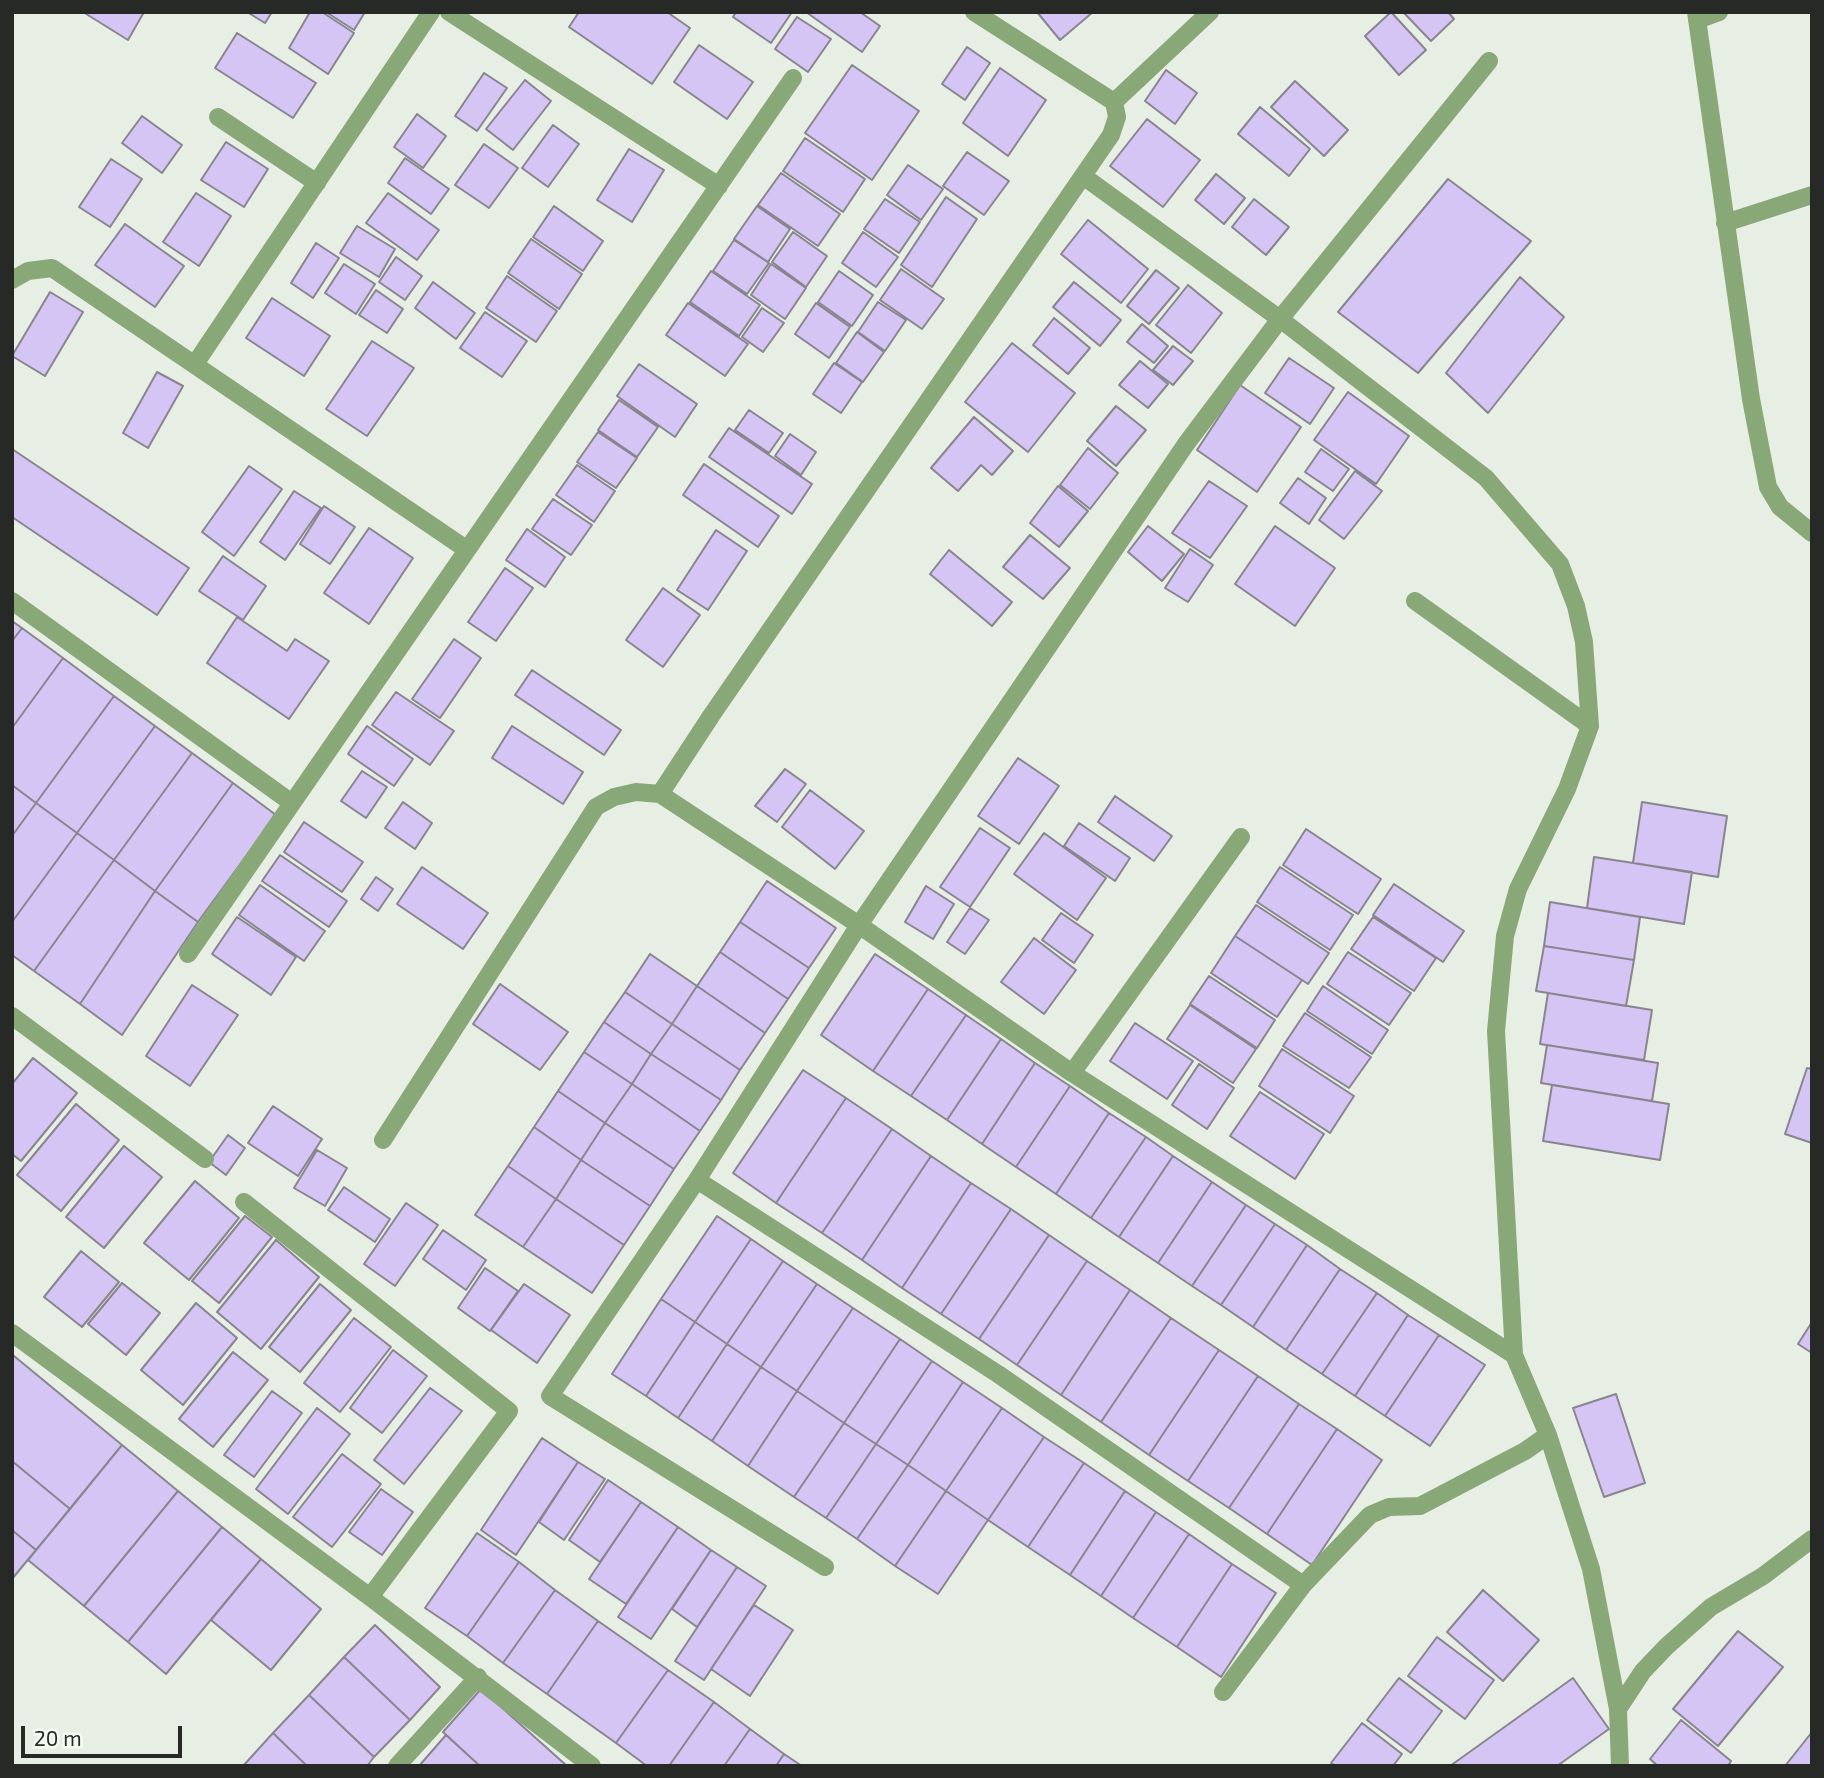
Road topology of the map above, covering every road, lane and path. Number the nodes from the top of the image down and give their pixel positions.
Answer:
1 (431, 12) edge
2 (449, 12) edge
3 (974, 12) edge
4 (1210, 12) edge
5 (1719, 12) edge
6 (1697, 16) edge
7 (1489, 61) dead end
8 (793, 78) dead end
9 (1114, 102) junction
10 (218, 117) dead end
11 (1083, 176) junction
12 (317, 183) junction
13 (719, 186) junction
14 (1812, 195) edge
15 (1725, 223) junction
16 (12, 280) edge
17 (1280, 319) junction
18 (195, 364) junction
19 (1812, 533) edge
20 (466, 549) junction
21 (12, 601) edge
22 (1415, 601) dead end
23 (1590, 726) junction
24 (660, 794) junction
25 (292, 803) junction
26 (1241, 837) dead end
27 (859, 925) junction
28 (188, 954) dead end
29 (12, 1016) edge
30 (1072, 1073) junction
31 (383, 1140) dead end
32 (205, 1159) dead end
33 (697, 1180) junction
34 (244, 1202) dead end
35 (12, 1333) edge
36 (1514, 1355) junction
37 (1548, 1435) junction
38 (1812, 1539) edge
39 (825, 1567) dead end
40 (1303, 1585) junction
41 (370, 1597) junction
42 (478, 1677) junction
43 (1223, 1692) dead end
44 (1618, 1709) junction
45 (397, 1766) edge
46 (592, 1766) edge
47 (1620, 1766) edge

1 - 12 street
2 - 13 street
3 - 9 street
4 - 9 street
5 - 6 street
6 - 15 street
7 - 17 street
8 - 13 street
9 - 11 street
10 - 12 street
11 - 17 street
11 - 24 street
12 - 18 street
13 - 20 street
14 - 15 street
15 - 19 street
16 - 18 street
17 - 23 street
17 - 27 street
18 - 20 street
20 - 25 street
21 - 25 street
22 - 23 street
23 - 36 street
24 - 27 street
24 - 31 street
25 - 28 street
26 - 30 street
27 - 30 street
27 - 33 street
29 - 32 street
30 - 36 street
33 - 39 street
33 - 40 street
34 - 41 street
35 - 41 street
36 - 37 street
37 - 40 street
37 - 44 street
38 - 44 street
40 - 43 street
41 - 42 street
42 - 45 street
42 - 46 street
44 - 47 street

